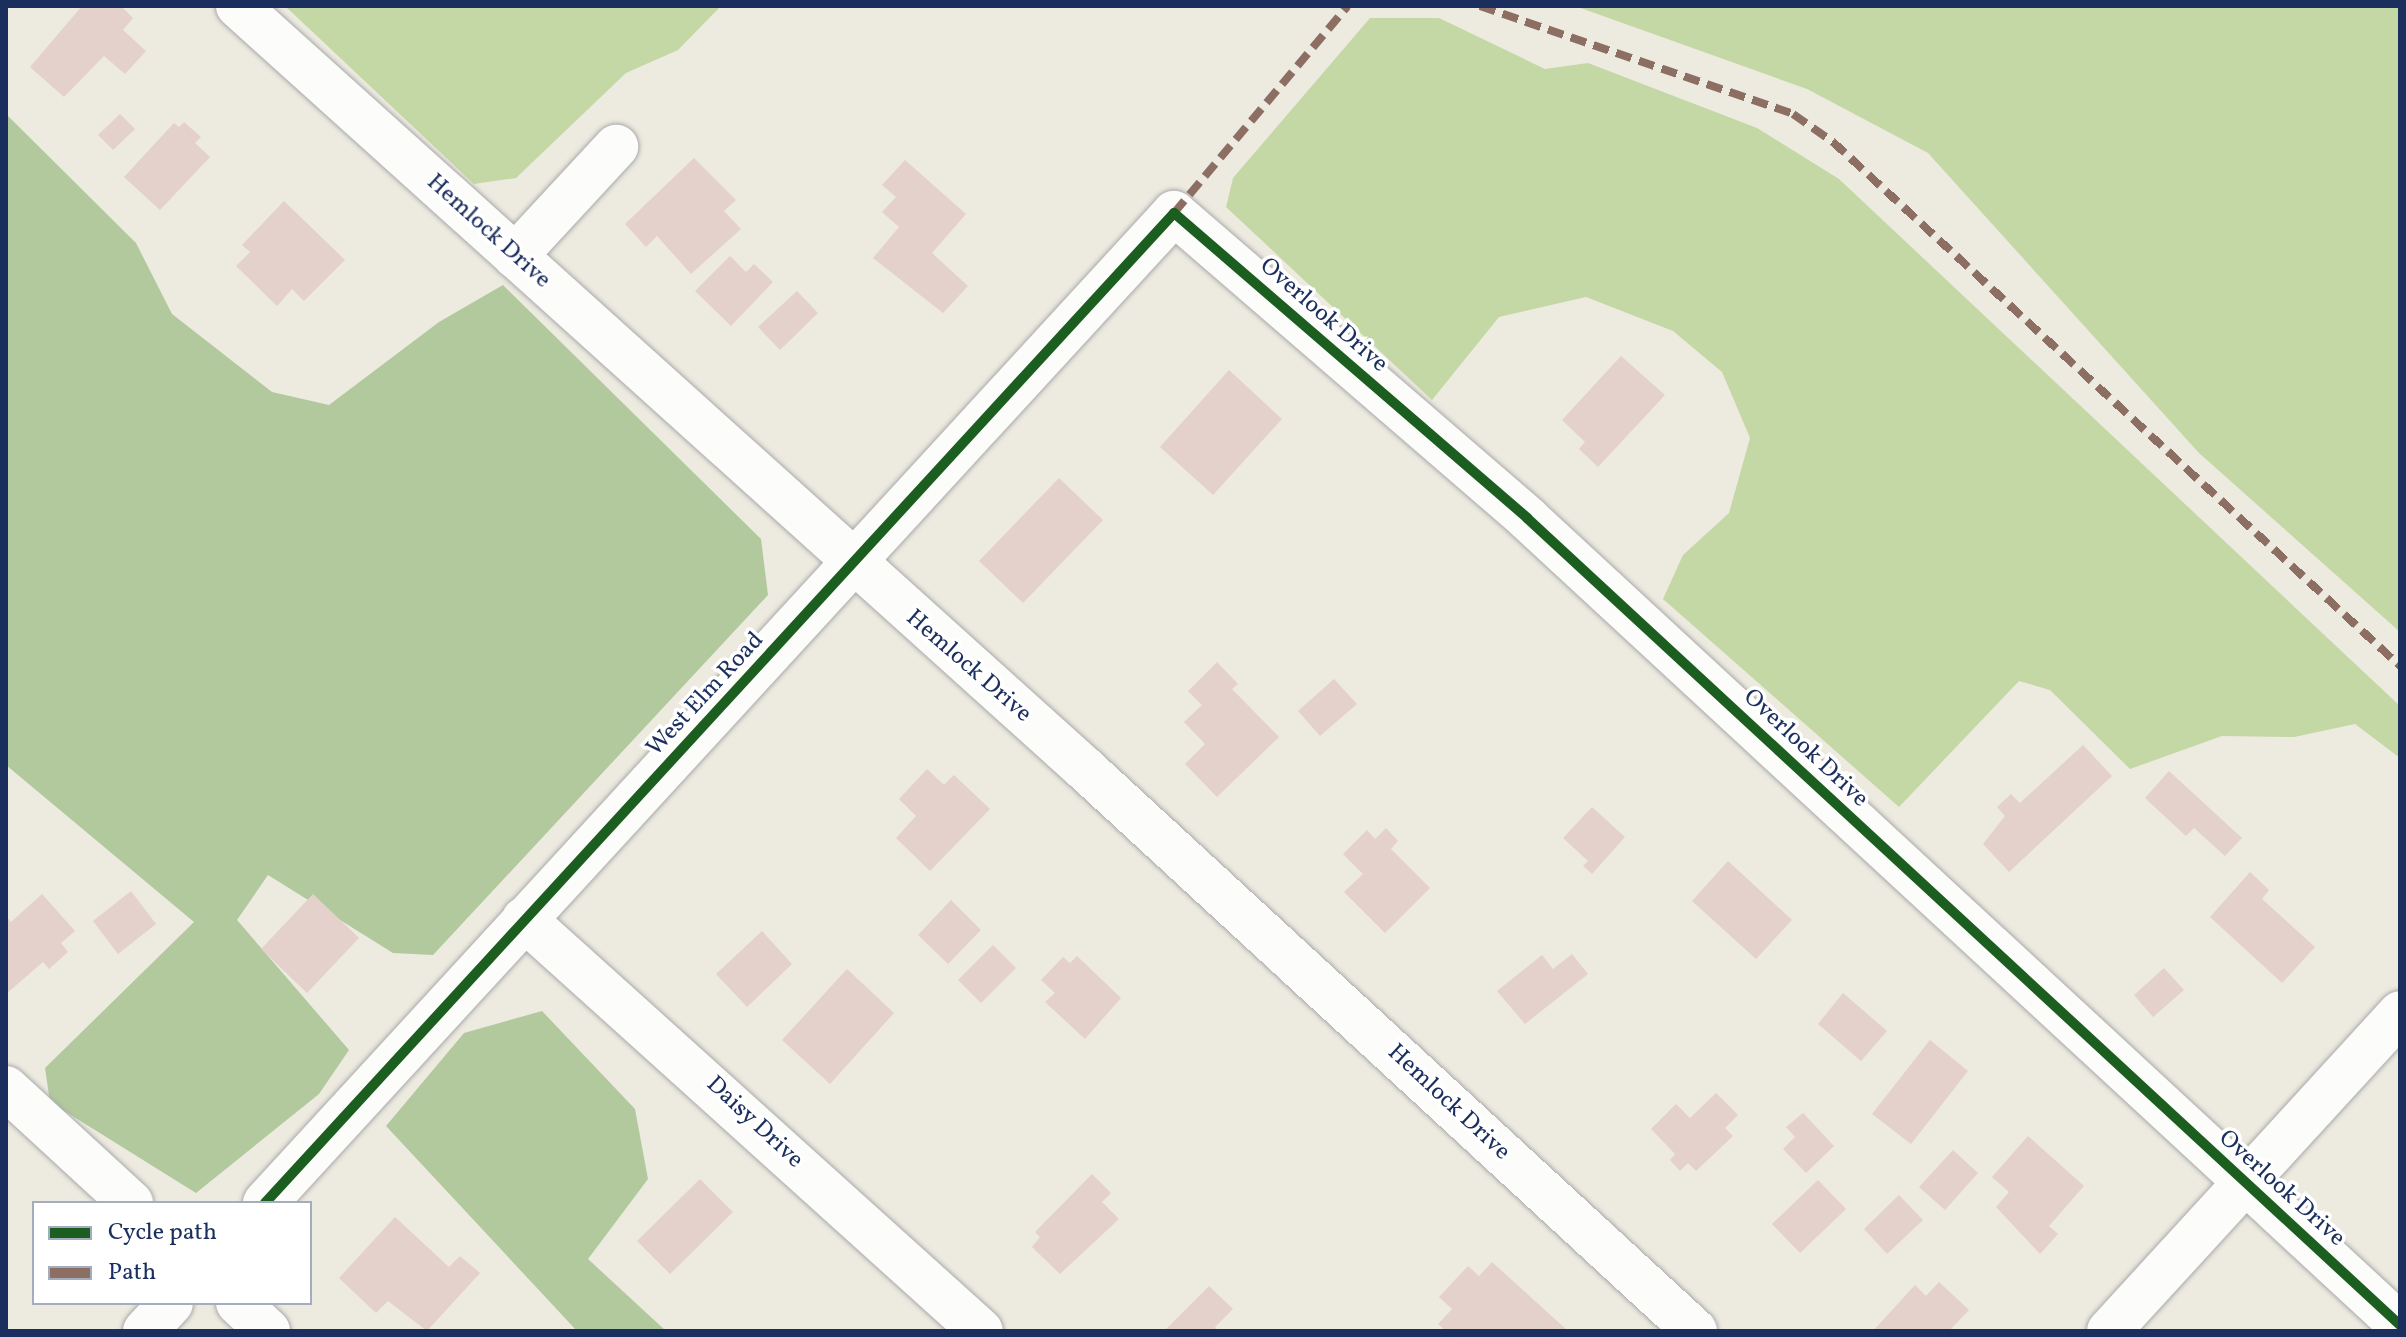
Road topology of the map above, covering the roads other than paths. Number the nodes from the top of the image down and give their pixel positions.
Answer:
1 (238, 6) edge
2 (616, 147) dead end
3 (1174, 213) joint
4 (515, 256) junction
5 (854, 566) junction
6 (524, 919) junction
7 (2400, 1013) edge
8 (6, 1088) edge
9 (2244, 1183) junction
10 (129, 1201) edge
11 (267, 1201) edge
12 (169, 1305) edge
13 (240, 1305) edge
14 (2400, 1325) edge
15 (145, 1331) edge
16 (268, 1331) edge
17 (981, 1331) edge
18 (1695, 1331) edge
19 (2109, 1331) edge

1 - 4 street, Hemlock Drive
2 - 4 street
3 - 5 street, West Elm Road
3 - 9 street, Overlook Drive
4 - 5 street, Hemlock Drive
5 - 6 street, West Elm Road
5 - 18 street, Hemlock Drive
6 - 11 street, West Elm Road
6 - 17 street, Daisy Drive
7 - 9 street
8 - 10 street
9 - 14 street, Overlook Drive
9 - 19 street
12 - 15 street
13 - 16 street

